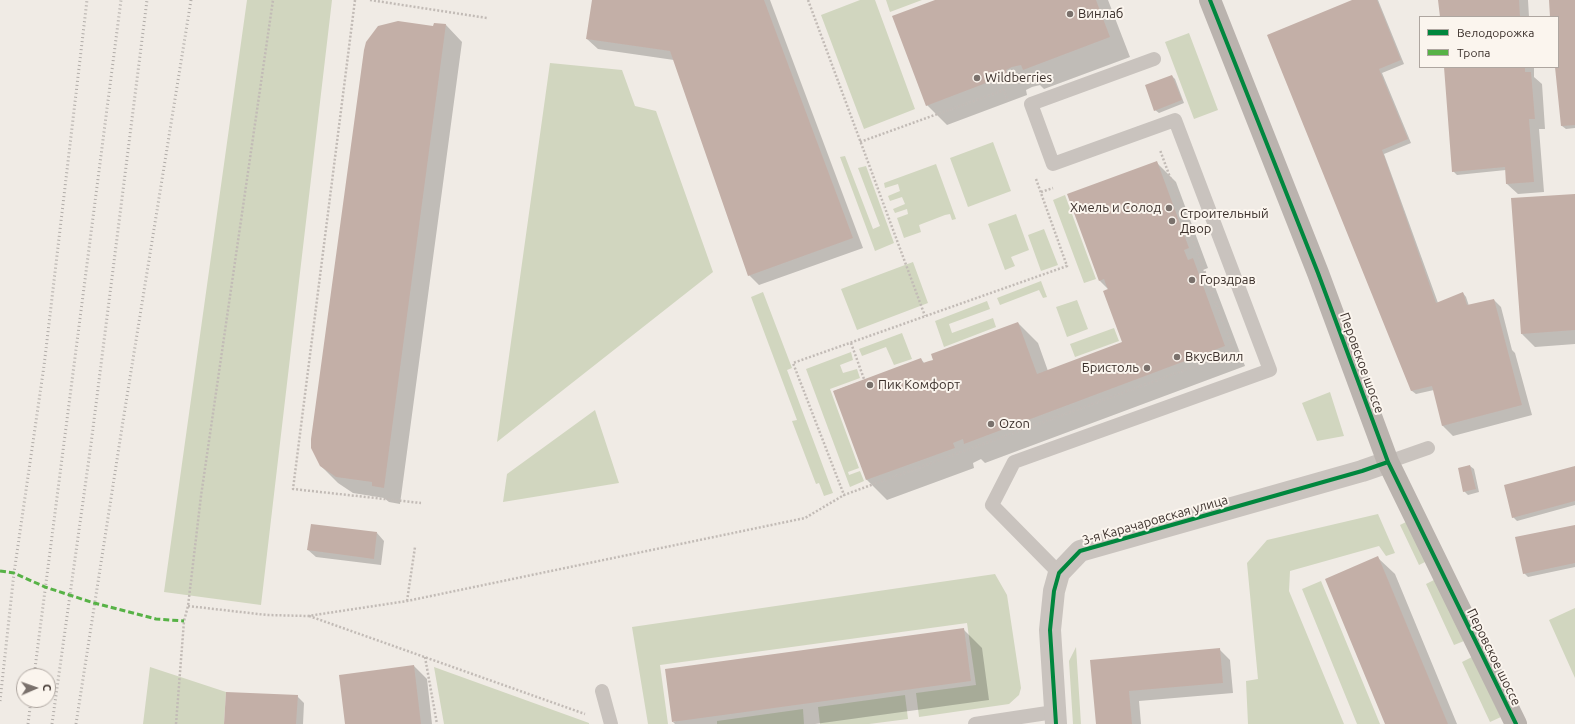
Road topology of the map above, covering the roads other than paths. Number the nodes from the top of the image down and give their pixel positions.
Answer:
1 (1210, 0) edge
2 (1154, 59) dead end
3 (1428, 448) dead end
4 (1388, 462) junction
5 (1059, 573) junction
6 (602, 691) dead end
7 (1055, 718) edge
8 (611, 724) edge
9 (975, 724) edge
10 (1516, 724) edge

1 - 4 street, Перовское шоссе
2 - 5 lane
3 - 4 lane
4 - 5 street, 3-я Карачаровская улица
4 - 10 street, Перовское шоссе
5 - 7 street, 3-я Карачаровская улица
6 - 8 lane
7 - 9 lane

